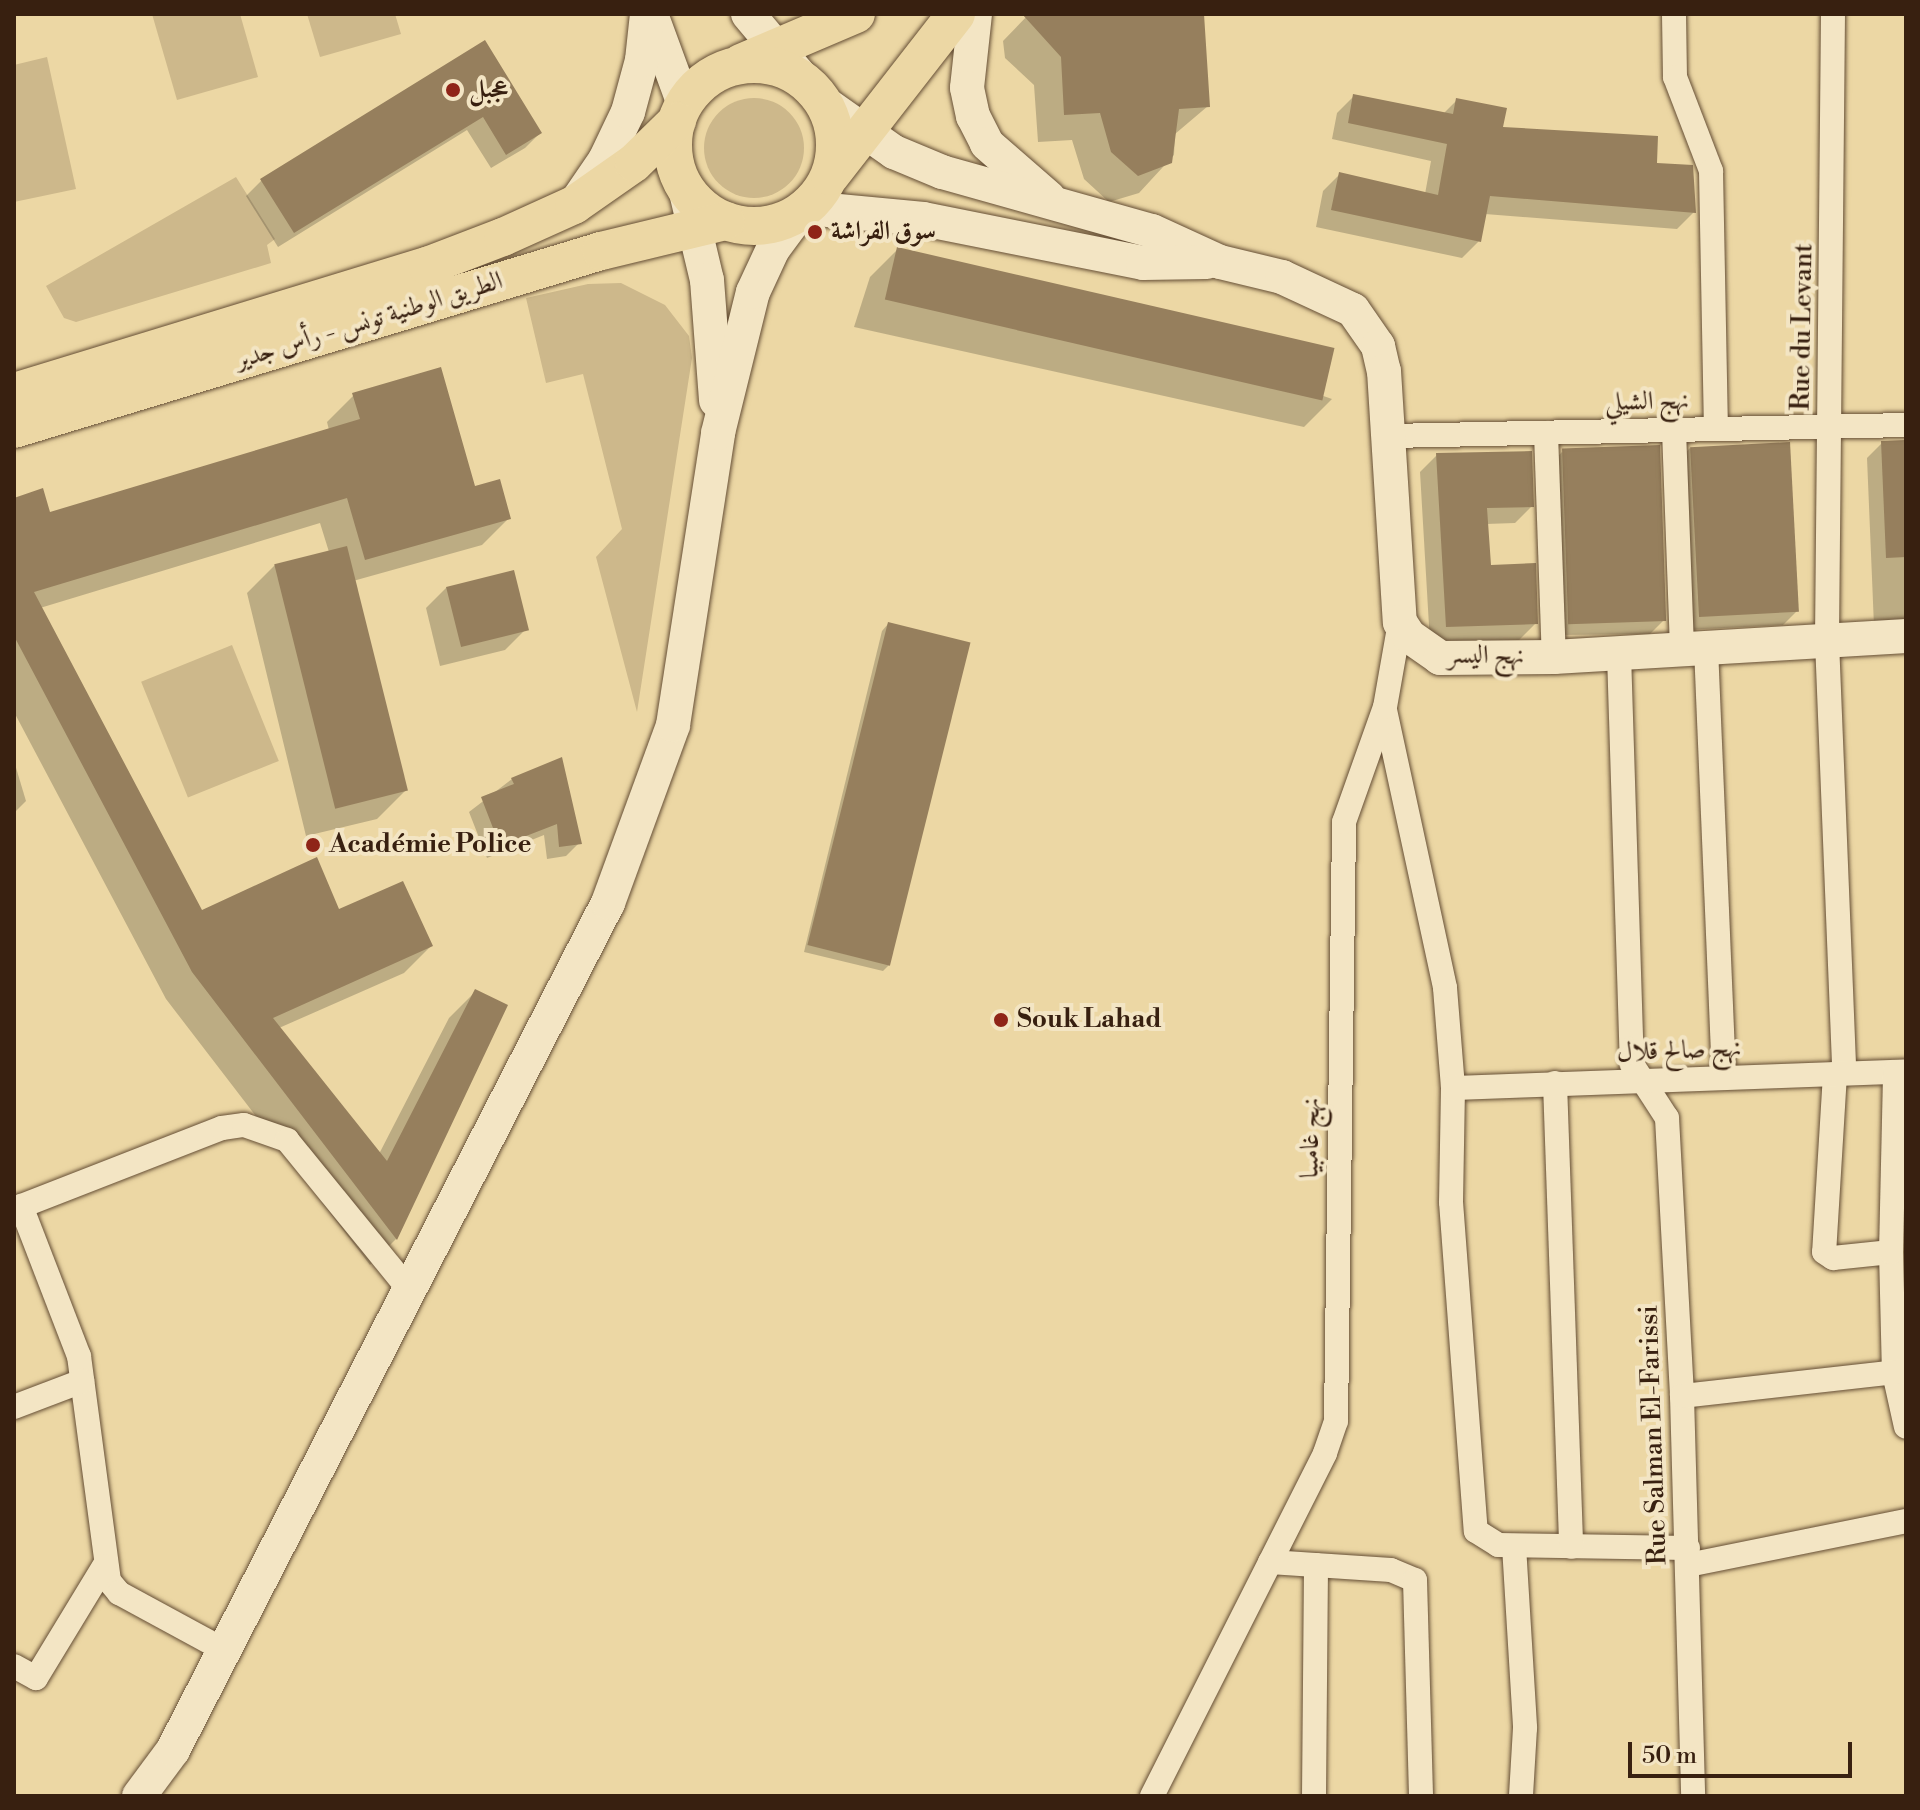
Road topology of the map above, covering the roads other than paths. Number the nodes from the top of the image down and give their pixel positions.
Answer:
1 (649, 14) edge
2 (748, 14) edge
3 (856, 14) edge
4 (956, 14) edge
5 (975, 14) edge
6 (1674, 14) edge
7 (1833, 14) edge
8 (776, 47) junction
9 (733, 67) junction
10 (814, 92) junction
11 (680, 112) junction
12 (863, 134) junction
13 (811, 200) junction
14 (574, 205) junction
15 (1062, 208) junction
16 (711, 224) junction
17 (1220, 262) junction
18 (14, 392) edge
19 (1906, 425) edge
20 (1830, 427) junction
21 (14, 429) edge
22 (1716, 429) junction
23 (1674, 430) junction
24 (718, 433) junction
25 (1546, 433) junction
26 (1390, 436) junction
27 (1400, 622) junction
28 (1906, 636) edge
29 (1827, 641) junction
30 (1694, 649) junction
31 (1619, 654) junction
32 (1554, 657) junction
33 (1385, 707) junction
34 (1900, 1072) edge
35 (1839, 1073) junction
36 (1724, 1077) junction
37 (1641, 1080) junction
38 (1555, 1083) junction
39 (1453, 1088) junction
40 (18, 1207) edge
41 (1891, 1252) junction
42 (410, 1291) junction
43 (1900, 1372) edge
44 (82, 1381) junction
45 (1682, 1396) junction
46 (14, 1407) edge
47 (1906, 1427) edge
48 (1906, 1521) edge
49 (1514, 1546) junction
50 (1571, 1547) junction
51 (1688, 1556) junction
52 (1270, 1562) junction
53 (1316, 1565) junction
54 (104, 1566) junction
55 (224, 1650) junction
56 (14, 1666) edge
57 (173, 1750) junction
58 (139, 1796) edge
59 (160, 1796) edge
60 (1152, 1796) edge
61 (1314, 1796) edge
62 (1421, 1796) edge
63 (1521, 1796) edge
64 (1693, 1796) edge

1 - 11 main road
1 - 14 main road
2 - 8 main road
3 - 8 main road
4 - 12 main road
5 - 15 main road
6 - 22 street
7 - 20 street, Rue du Levant
8 - 9 main road
8 - 10 main road
9 - 10 main road
9 - 11 main road
10 - 12 main road
10 - 13 main road
11 - 14 main road, الطريق الوطنية تونس - رأس جدير
11 - 16 main road
12 - 13 main road
12 - 15 main road
13 - 16 main road
13 - 17 main road
13 - 24 main road
14 - 18 main road, الطريق الوطنية تونس - رأس جدير
15 - 17 main road
16 - 21 main road, الطريق الوطنية تونس - رأس جدير
16 - 24 main road
17 - 26 main road
19 - 20 street, نهج الشيلي
20 - 22 street, نهج الشيلي
20 - 29 street, Rue du Levant
22 - 23 street, نهج الشيلي
23 - 25 street, نهج الشيلي
23 - 30 street
24 - 42 main road
25 - 26 street, نهج الشيلي
25 - 32 street
26 - 27 main road
27 - 32 main road, نهج اليسر
27 - 33 street
28 - 29 main road, نهج اليسر
29 - 30 main road, نهج اليسر
29 - 35 street, Rue du Levant
30 - 31 main road, نهج اليسر
30 - 36 street
31 - 32 main road, نهج اليسر
31 - 37 street, Rue Salman El-Farissi
33 - 39 street
33 - 52 street, نهج غامبيا
34 - 35 street, نهج صالح قلال
34 - 41 street
35 - 36 street, نهج صالح قلال
35 - 41 street, Rue du Levant
36 - 37 street, نهج صالح قلال
37 - 38 street, نهج صالح قلال
37 - 45 street, Rue Salman El-Farissi
38 - 39 street, نهج صالح قلال
38 - 50 street
39 - 49 street
40 - 42 street
40 - 44 street
41 - 43 street
42 - 55 main road
43 - 45 street
43 - 47 street
44 - 46 street
44 - 54 street
45 - 51 street, Rue Salman El-Farissi
48 - 51 street
49 - 50 street
49 - 63 street
50 - 51 street
51 - 64 street, Rue Salman El-Farissi
52 - 53 street
52 - 60 street, نهج غامبيا
53 - 61 street
53 - 62 street
54 - 55 street
54 - 56 street
55 - 57 main road
57 - 58 main road
57 - 59 main road

